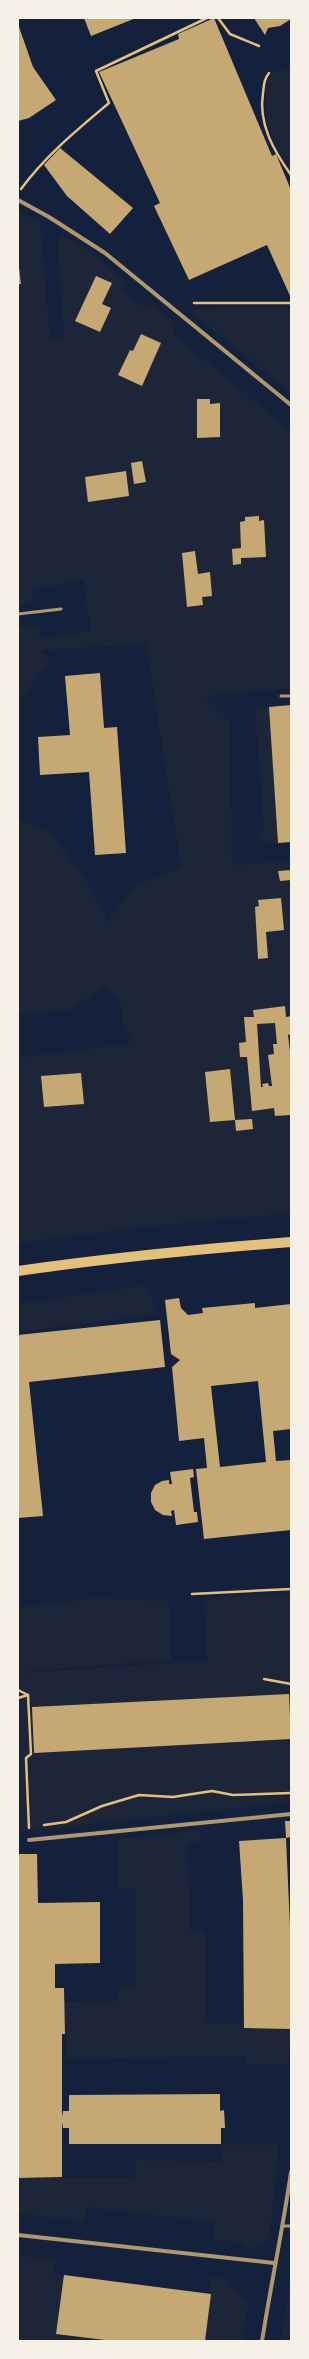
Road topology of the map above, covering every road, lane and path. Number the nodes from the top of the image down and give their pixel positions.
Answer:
1 (207, 18) edge
2 (218, 18) edge
3 (259, 46) dead end
4 (269, 73) dead end
5 (291, 175) edge
6 (18, 192) edge
7 (18, 200) edge
8 (194, 303) dead end
9 (291, 303) edge
10 (291, 405) edge
11 (61, 609) dead end
12 (18, 614) edge
13 (281, 696) dead end
14 (291, 696) edge
15 (291, 1242) edge
16 (18, 1271) edge
17 (291, 1588) edge
18 (192, 1594) dead end
19 (264, 1679) dead end
20 (291, 1684) edge
21 (18, 1690) edge
22 (28, 1695) junction
23 (18, 1698) edge
24 (291, 1793) edge
25 (291, 1814) edge
26 (29, 1828) junction
27 (29, 1840) joint
28 (291, 2172) edge
29 (284, 2226) junction
30 (291, 2226) edge
31 (18, 2235) edge
32 (274, 2263) junction
33 (262, 2341) edge

1 - 6 path
2 - 3 path
4 - 5 path
7 - 10 street
8 - 9 path
11 - 12 lane
13 - 14 lane
15 - 16 main road
17 - 18 path
19 - 20 path
21 - 22 path
22 - 23 path
22 - 26 path
24 - 26 path
25 - 27 street
26 - 27 path
28 - 29 street
29 - 30 lane
29 - 32 street
31 - 32 street
32 - 33 street

